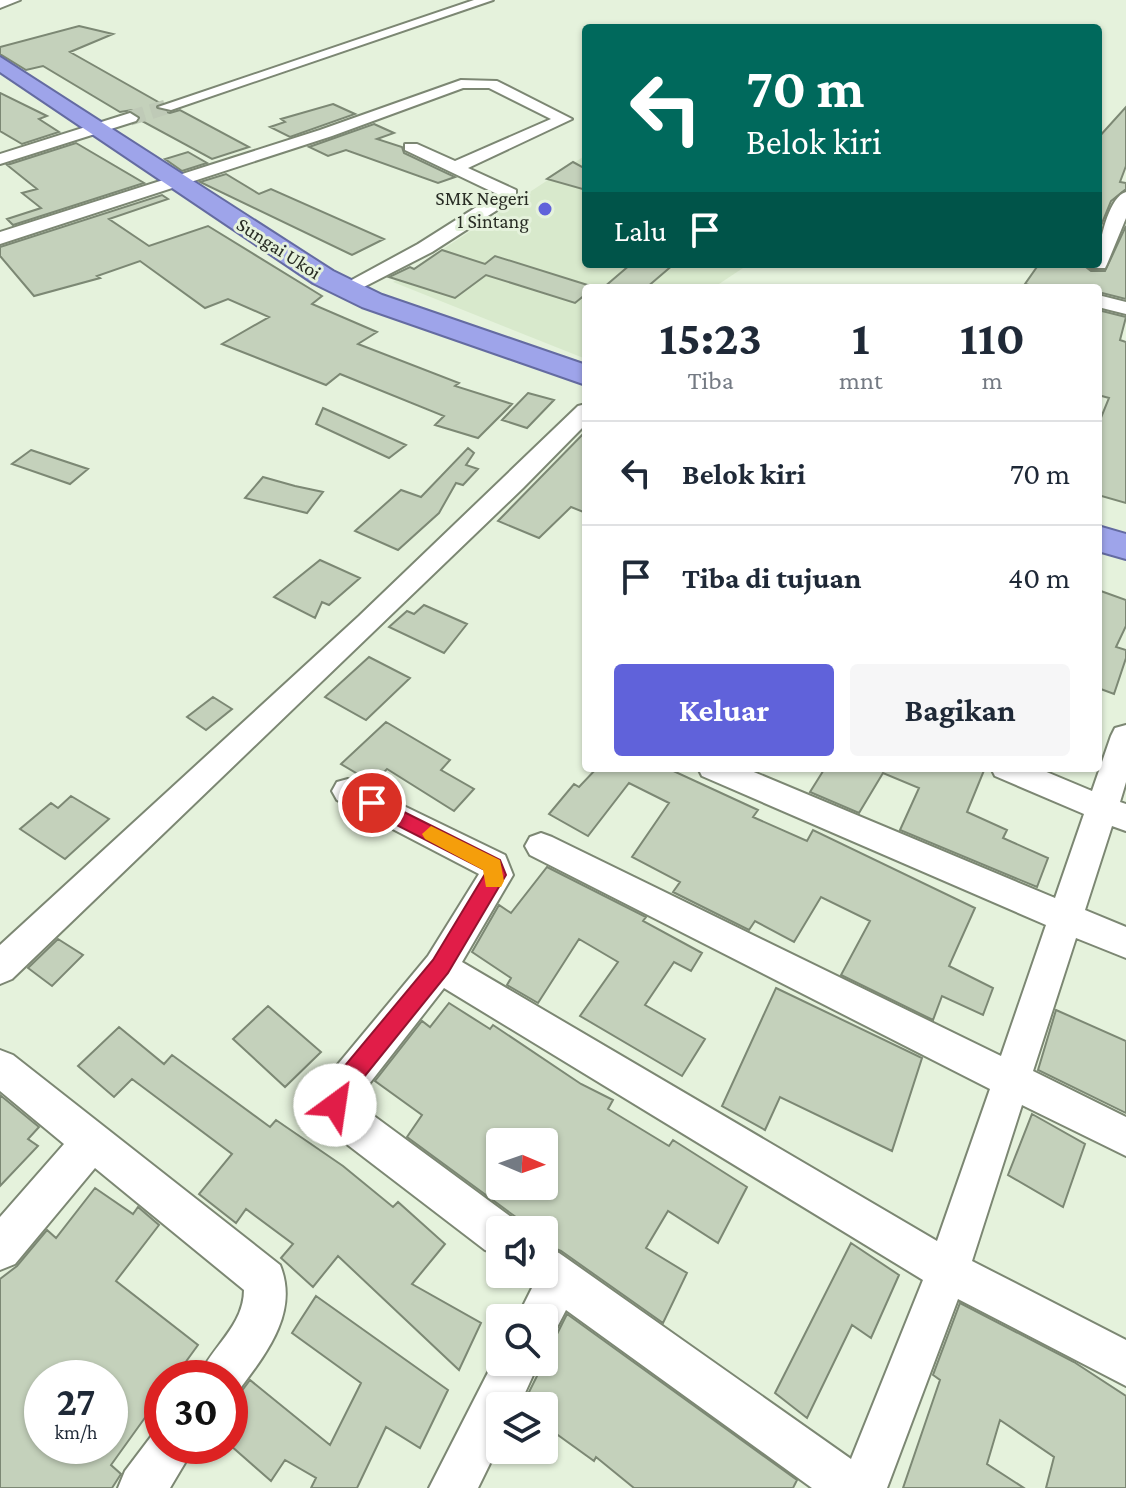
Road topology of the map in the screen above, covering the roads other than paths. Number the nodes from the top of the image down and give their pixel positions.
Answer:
1 (14, 0) edge
2 (487, 0) edge
3 (0, 4) edge
4 (4, 69) edge
5 (166, 107) tunnel mouth
6 (130, 118) tunnel mouth
7 (101, 127) junction
8 (411, 147) dead end
9 (0, 159) edge
10 (456, 167) junction
11 (176, 179) junction
12 (1126, 197) edge
13 (0, 238) edge
14 (1102, 254) edge
15 (347, 288) junction
16 (1102, 302) edge
17 (1126, 308) edge
18 (582, 375) edge
19 (582, 415) edge
20 (1102, 539) edge
21 (1126, 547) edge
22 (1126, 736) edge
23 (722, 772) edge
24 (1016, 772) edge
25 (348, 791) dead end
26 (1115, 813) edge
27 (541, 846) dead end
28 (1064, 916) junction
29 (1126, 943) edge
30 (440, 967) junction
31 (0, 968) edge
32 (0, 1068) edge
33 (1011, 1083) junction
34 (1126, 1137) edge
35 (92, 1141) junction
36 (486, 1225) edge
37 (0, 1249) edge
38 (948, 1271) junction
39 (558, 1279) edge
40 (233, 1360) edge
41 (1126, 1364) edge
42 (510, 1376) edge
43 (159, 1464) edge
44 (142, 1488) edge
45 (453, 1488) edge
46 (852, 1488) edge
47 (863, 1488) edge

1 - 3 street
2 - 5 street
4 - 7 highway, Sungai Ukoi
6 - 7 street
7 - 9 street
7 - 11 highway, Sungai Ukoi
8 - 10 street
10 - 11 street
10 - 15 street
11 - 13 street
11 - 15 highway, Sungai Ukoi
12 - 14 street
15 - 18 highway, Sungai Ukoi
16 - 17 street
19 - 31 street
20 - 21 highway
22 - 26 street
23 - 28 street
24 - 26 street
25 - 30 street
26 - 28 street
27 - 33 street
28 - 29 street
28 - 33 street
30 - 36 street
30 - 38 street
32 - 35 street
33 - 34 street
33 - 38 street
35 - 37 street
35 - 40 street
38 - 41 street
38 - 47 street
39 - 46 street
42 - 45 street
43 - 44 street

